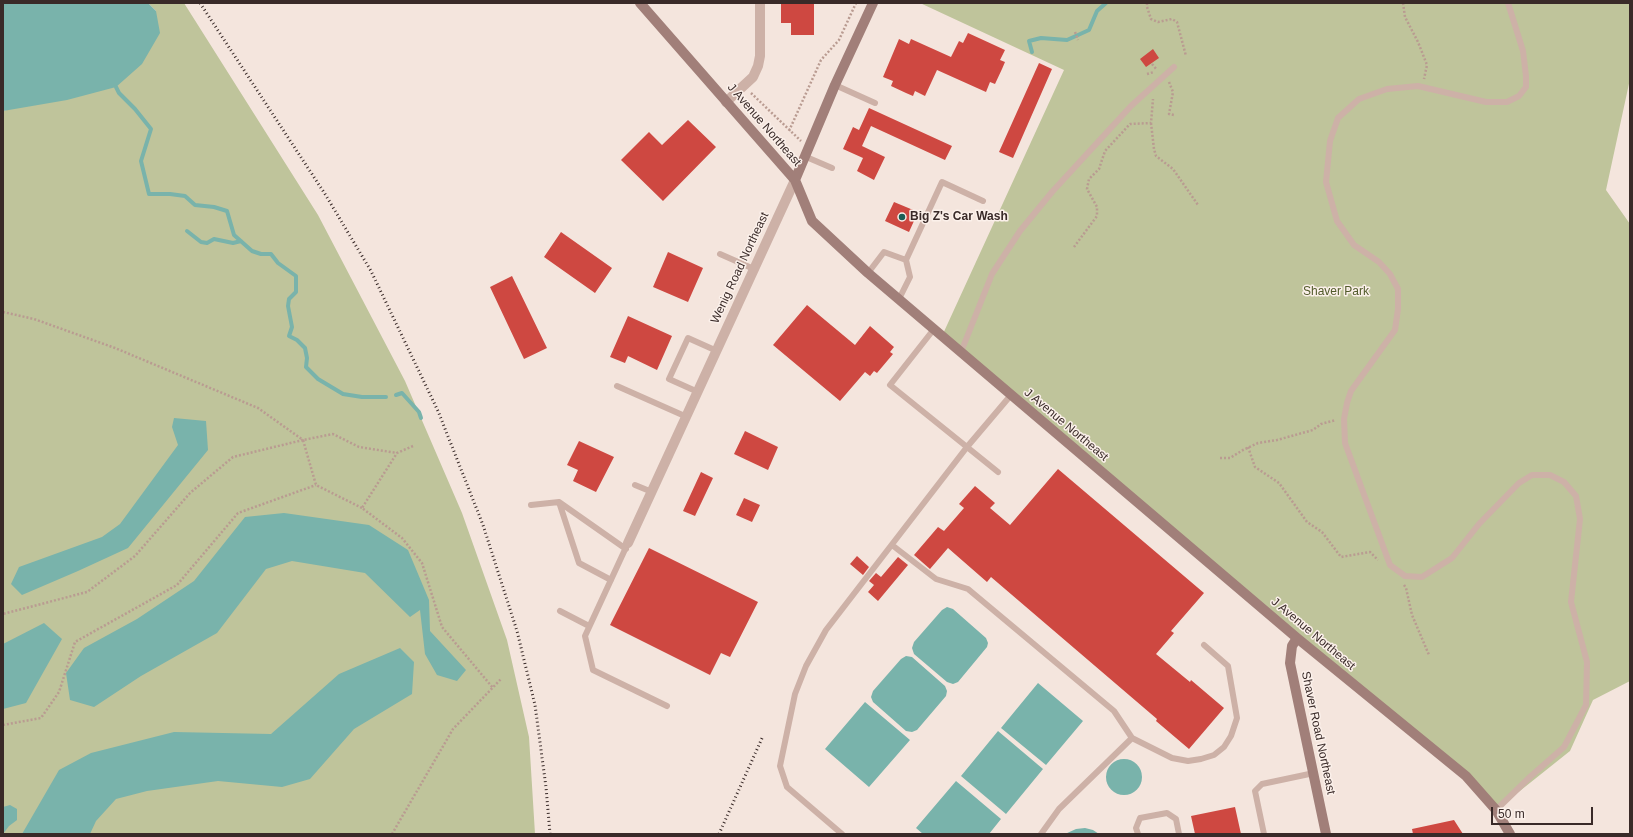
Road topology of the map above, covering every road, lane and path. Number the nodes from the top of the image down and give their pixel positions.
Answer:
1 (640, 3) edge
2 (760, 3) edge
3 (856, 3) edge
4 (873, 3) edge
5 (1147, 3) edge
6 (1403, 3) edge
7 (1508, 3) edge
8 (1075, 32) dead end
9 (1078, 40) dead end
10 (1186, 56) dead end
11 (1174, 67) dead end
12 (1163, 77) junction
13 (1171, 84) junction
14 (835, 85) junction
15 (744, 86) junction
16 (1165, 88) dead end
17 (1423, 88) junction
18 (1153, 98) dead end
19 (726, 102) junction
20 (875, 103) dead end
21 (1174, 115) dead end
22 (1151, 123) junction
23 (790, 131) junction
24 (799, 140) dead end
25 (804, 156) junction
26 (832, 168) dead end
27 (795, 180) junction
28 (983, 201) dead end
29 (1198, 205) dead end
30 (1074, 247) dead end
31 (720, 254) dead end
32 (906, 260) junction
33 (754, 269) junction
34 (868, 273) junction
35 (898, 299) junction
36 (3, 312) edge
37 (934, 329) junction
38 (717, 351) junction
39 (961, 352) junction
40 (617, 386) dead end
41 (698, 392) junction
42 (1011, 395) junction
43 (687, 417) junction
44 (1344, 419) junction
45 (303, 440) junction
46 (414, 446) dead end
47 (1248, 446) junction
48 (967, 447) junction
49 (397, 453) junction
50 (1220, 458) dead end
51 (998, 472) dead end
52 (316, 485) junction
53 (635, 485) dead end
54 (652, 492) junction
55 (559, 502) junction
56 (532, 505) dead end
57 (362, 508) junction
58 (892, 545) junction
59 (627, 546) junction
60 (1380, 562) dead end
61 (611, 580) junction
62 (1401, 583) dead end
63 (560, 611) dead end
64 (3, 614) edge
65 (589, 626) junction
66 (1297, 638) junction
67 (1204, 646) dead end
68 (1429, 654) dead end
69 (501, 679) dead end
70 (493, 688) junction
71 (667, 706) dead end
72 (3, 726) edge
73 (1132, 738) junction
74 (1314, 773) junction
75 (1496, 810) junction
76 (392, 834) edge
77 (842, 834) edge
78 (1041, 834) edge
79 (1138, 834) edge
80 (1179, 834) edge
81 (1264, 834) edge
82 (1326, 834) edge
83 (1510, 834) edge

1 - 19 street, J Avenue Northeast
2 - 15 street
3 - 23 path
4 - 14 street, Wenig Road Northeast
5 - 10 path
6 - 17 path
7 - 17 lane
8 - 9 path
11 - 12 lane
12 - 13 path
12 - 39 lane
13 - 16 path
13 - 21 path
14 - 20 lane
14 - 25 street, Wenig Road Northeast
15 - 19 street
15 - 23 path
17 - 44 lane
18 - 22 path
19 - 27 street, J Avenue Northeast
22 - 29 path
22 - 30 path
23 - 24 path
25 - 26 lane
25 - 27 street, Wenig Road Northeast
27 - 33 street, Wenig Road Northeast
27 - 34 street, J Avenue Northeast
28 - 32 lane
31 - 33 lane
32 - 34 lane
32 - 35 lane
33 - 38 street, Wenig Road Northeast
34 - 35 street, J Avenue Northeast
35 - 37 street, J Avenue Northeast
36 - 45 path
37 - 39 street, J Avenue Northeast
37 - 48 lane
38 - 41 street, Wenig Road Northeast
38 - 41 lane
39 - 42 street, J Avenue Northeast
40 - 43 lane
41 - 43 street, Wenig Road Northeast
42 - 48 lane
42 - 66 street, J Avenue Northeast
43 - 54 street, Wenig Road Northeast
44 - 47 path
44 - 75 lane
45 - 49 path
45 - 52 path
45 - 64 path
46 - 49 path
47 - 50 path
47 - 60 path
48 - 51 lane
48 - 58 lane
49 - 57 path
52 - 57 path
52 - 72 path
53 - 54 lane
54 - 59 street, Wenig Road Northeast
55 - 56 lane
55 - 59 lane
55 - 61 lane
57 - 70 path
58 - 73 lane
58 - 77 lane
59 - 61 lane
61 - 65 lane
62 - 68 path
63 - 65 lane
65 - 71 lane
66 - 74 street, Shaver Road Northeast
66 - 75 street, J Avenue Northeast
67 - 73 lane
69 - 70 path
70 - 76 path
73 - 78 lane
74 - 81 lane
74 - 82 street, Shaver Road Northeast
75 - 83 street, J Avenue Northeast
79 - 80 lane

